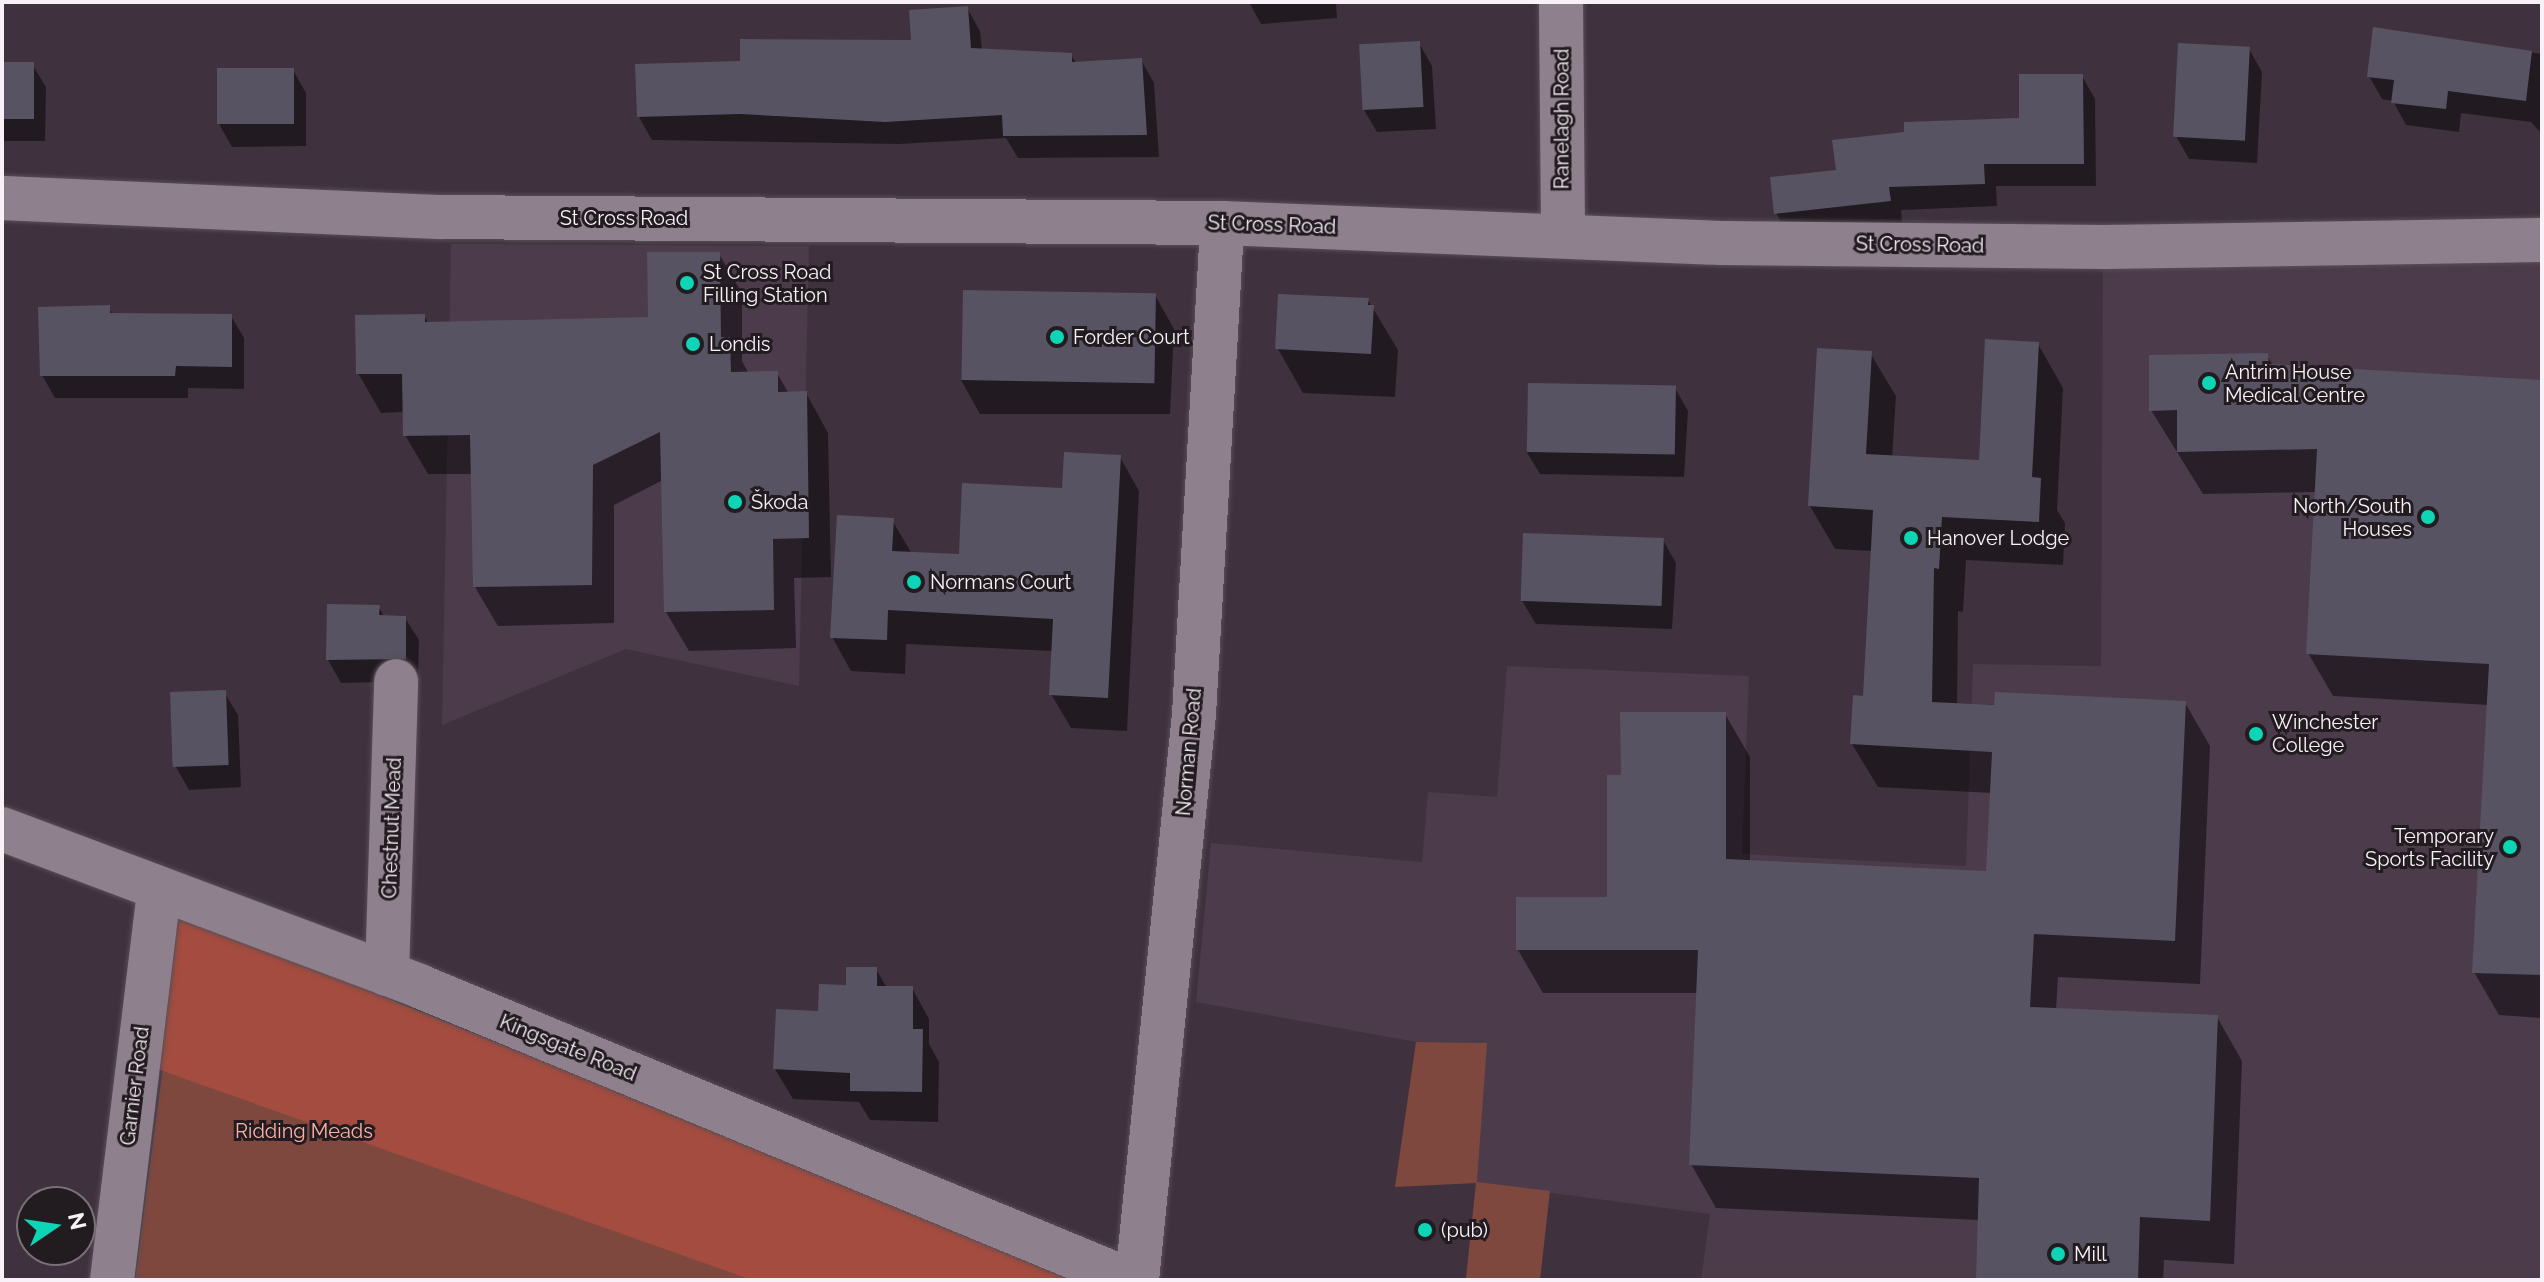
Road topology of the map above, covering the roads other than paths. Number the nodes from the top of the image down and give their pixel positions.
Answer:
1 (1561, 2) edge
2 (2, 198) edge
3 (1222, 223) junction
4 (1563, 235) junction
5 (2542, 240) edge
6 (396, 681) dead end
7 (2, 829) edge
8 (159, 892) junction
9 (387, 974) junction
10 (112, 1280) edge
11 (1129, 1280) edge
12 (1137, 1280) edge

1 - 4 street, Ranelagh Road
2 - 3 street, St Cross Road
3 - 4 street, St Cross Road
3 - 12 street, Norman Road
4 - 5 street, St Cross Road
6 - 9 street, Chestnut Mead
7 - 8 street, Kingsgate Road
8 - 9 street, Kingsgate Road
8 - 10 street, Garnier Road
9 - 11 street, Kingsgate Road

